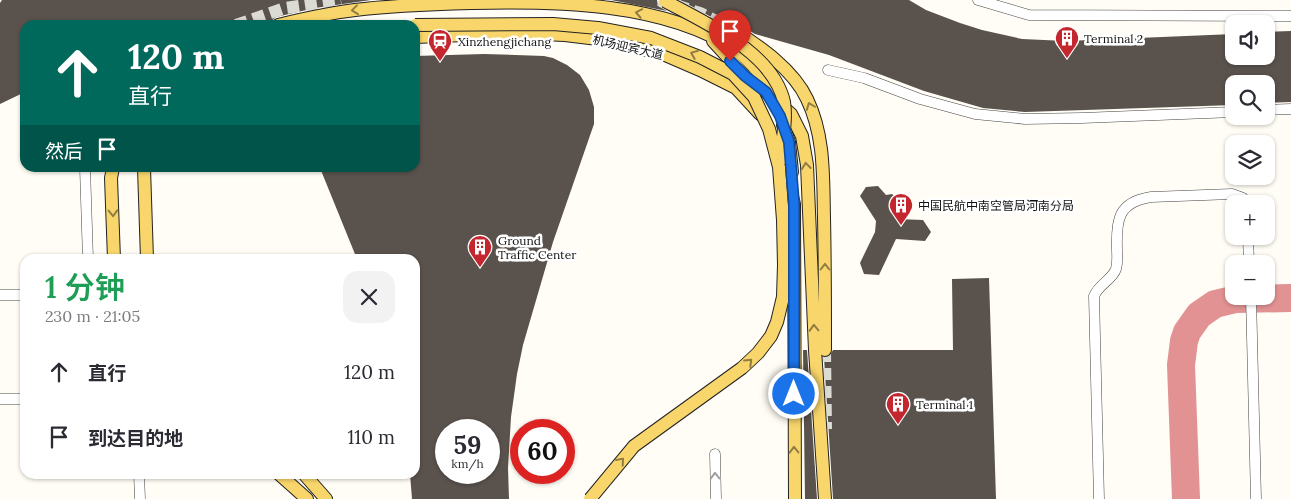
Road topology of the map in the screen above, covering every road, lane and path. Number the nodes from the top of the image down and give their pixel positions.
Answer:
1 (978, 0) edge
2 (665, 1) dead end
3 (1291, 16) edge
4 (304, 20) edge
5 (420, 25) edge
6 (733, 29) tunnel mouth
7 (707, 34) junction
8 (420, 37) edge
9 (700, 70) junction
10 (828, 70) dead end
11 (745, 76) junction
12 (766, 92) junction
13 (1291, 109) edge
14 (1275, 110) edge
15 (1225, 112) edge
16 (791, 114) junction
17 (779, 167) junction
18 (85, 172) edge
19 (112, 172) edge
20 (138, 172) edge
21 (144, 172) edge
22 (1235, 195) edge
23 (794, 204) junction
24 (146, 215) junction
25 (88, 254) edge
26 (114, 254) edge
27 (147, 254) edge
28 (20, 295) edge
29 (0, 296) edge
30 (1251, 305) edge
31 (824, 350) tunnel mouth
32 (0, 399) edge
33 (20, 399) edge
34 (715, 454) dead end
35 (139, 479) edge
36 (285, 479) edge
37 (308, 479) edge
38 (140, 499) edge
39 (308, 499) edge
40 (326, 499) edge
41 (590, 499) edge
42 (716, 499) edge
43 (795, 499) edge
44 (825, 499) edge
45 (1099, 499) edge
46 (1256, 499) edge

1 - 3 lane
2 - 17 main road, bridge
7 -> 4 main road
17 -> 5 main road, bridge
31 -> 6 main road
7 - 11 main road
7 - 16 main road
8 - 9 main road, 机场迎宾大道
9 - 11 main road
9 - 23 main road, 机场迎宾大道
10 - 15 lane
11 - 12 main road
12 - 16 main road
12 - 23 main road
13 - 14 lane
44 -> 16 main road
41 -> 17 main road, bridge
18 - 25 lane
19 -> 26 main road
20 - 24 main road
21 - 24 main road
22 - 45 lane
43 -> 23 main road, 机场迎宾大道
24 - 27 main road
28 - 29 lane
30 - 46 lane
32 - 33 lane
42 -> 34 lane
35 - 38 lane
36 - 39 main road
37 - 40 main road

